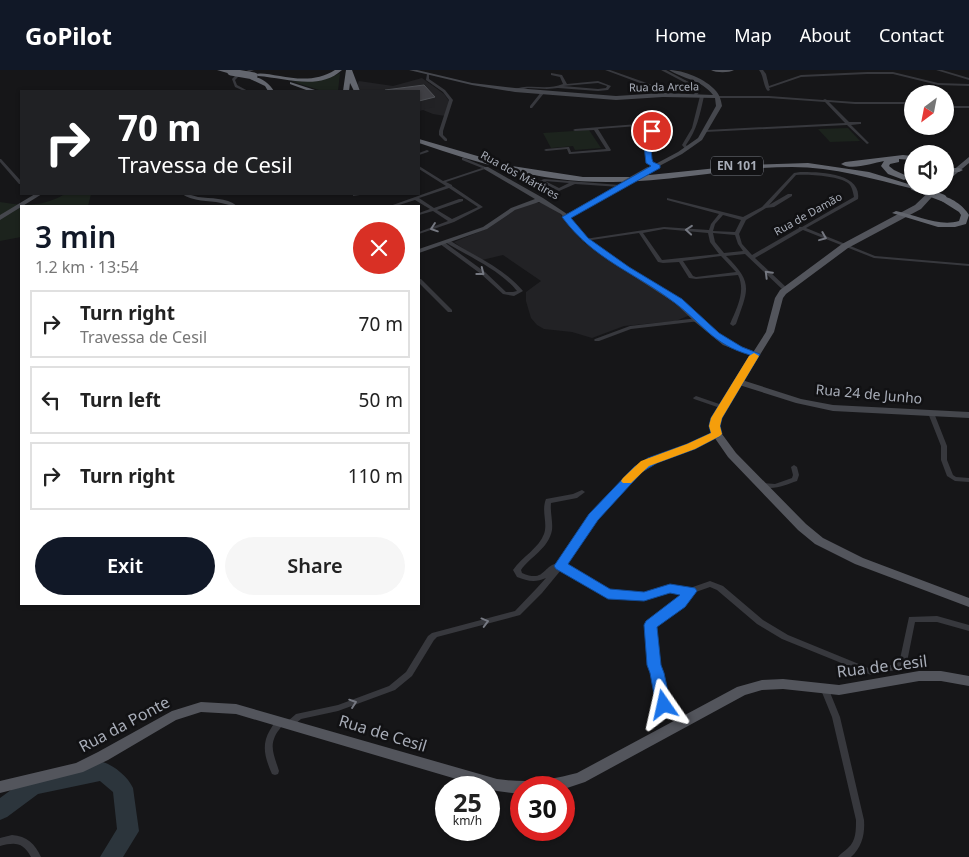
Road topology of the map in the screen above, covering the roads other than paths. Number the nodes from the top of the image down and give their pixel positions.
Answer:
1 (220, 70) edge
2 (339, 70) edge
3 (411, 70) edge
4 (607, 70) edge
5 (663, 70) edge
6 (672, 70) edge
7 (714, 70) edge
8 (731, 70) edge
9 (761, 70) edge
10 (938, 70) edge
11 (235, 71) edge
12 (347, 71) edge
13 (418, 71) edge
14 (552, 74) dead end
15 (254, 75) edge
16 (428, 75) junction
17 (969, 79) edge
18 (969, 85) edge
19 (561, 86) junction
20 (767, 88) junction
21 (244, 90) edge
22 (270, 90) edge
23 (302, 90) edge
24 (311, 90) edge
25 (341, 90) edge
26 (346, 90) edge
27 (356, 90) edge
28 (515, 90) junction
29 (543, 92) junction
30 (663, 96) junction
31 (695, 96) junction
32 (702, 96) junction
33 (717, 96) junction
34 (769, 97) junction
35 (825, 100) junction
36 (904, 104) edge
37 (531, 107) dead end
38 (969, 107) edge
39 (954, 108) edge
40 (860, 123) dead end
41 (848, 124) junction
42 (595, 128) junction
43 (575, 130) dead end
44 (706, 131) junction
45 (420, 140) edge
46 (420, 140) edge
47 (446, 140) dead end
48 (867, 143) dead end
49 (687, 149) junction
50 (546, 150) dead end
51 (428, 151) dead end
52 (420, 154) edge
53 (969, 158) edge
54 (463, 159) dead end
55 (904, 159) edge
56 (0, 160) edge
57 (904, 160) edge
58 (753, 164) junction
59 (657, 166) junction
60 (420, 168) edge
61 (486, 168) junction
62 (958, 168) joint
63 (954, 169) edge
64 (428, 173) junction
65 (420, 176) edge
66 (904, 179) edge
67 (20, 182) edge
68 (444, 182) junction
69 (904, 182) edge
70 (904, 182) edge
71 (573, 183) junction
72 (623, 185) junction
73 (450, 186) junction
74 (34, 195) edge
75 (187, 195) edge
76 (790, 195) dead end
77 (922, 195) edge
78 (927, 195) edge
79 (941, 195) edge
80 (942, 195) edge
81 (946, 197) junction
82 (415, 198) junction
83 (541, 199) junction
84 (669, 199) dead end
85 (461, 200) dead end
86 (231, 205) edge
87 (395, 205) edge
88 (764, 208) junction
89 (969, 208) edge
90 (433, 209) junction
91 (722, 213) junction
92 (420, 214) edge
93 (902, 214) junction
94 (566, 217) junction
95 (0, 218) edge
96 (744, 220) junction
97 (918, 220) junction
98 (452, 222) junction
99 (801, 228) junction
100 (969, 229) edge
101 (640, 231) junction
102 (710, 232) junction
103 (420, 233) edge
104 (737, 234) junction
105 (585, 240) junction
106 (444, 242) junction
107 (845, 246) junction
108 (420, 251) edge
109 (746, 252) junction
110 (722, 255) junction
111 (752, 257) junction
112 (681, 261) junction
113 (969, 265) edge
114 (738, 273) junction
115 (420, 281) edge
116 (785, 289) junction
117 (450, 311) dead end
118 (698, 320) junction
119 (733, 324) dead end
120 (597, 340) dead end
121 (755, 354) junction
122 (739, 382) junction
123 (696, 398) dead end
124 (723, 407) junction
125 (931, 413) junction
126 (969, 415) edge
127 (716, 434) junction
128 (794, 467) dead end
129 (969, 480) edge
130 (760, 485) junction
131 (582, 492) dead end
132 (560, 566) junction
133 (690, 591) junction
134 (969, 603) edge
135 (969, 628) edge
136 (873, 677) junction
137 (969, 681) edge
138 (826, 690) junction
139 (236, 709) joint
140 (687, 720) junction
141 (286, 722) junction
142 (275, 771) dead end
143 (575, 779) edge
144 (510, 786) edge
145 (0, 787) edge
146 (0, 842) edge
147 (36, 857) edge
148 (843, 857) edge

1 - 11 highway
2 - 15 highway
3 - 13 street, Rua da Arcela
4 - 30 street
5 - 31 street
6 - 33 street
7 - 8 main road
9 - 20 street
10 - 17 street
11 - 15 highway, bridge
12 - 25 highway
12 - 26 highway
12 - 27 highway
13 - 16 street, Rua da Arcela
14 - 19 street
15 - 21 street
15 - 22 highway
15 - 23 highway
15 - 24 highway
16 - 28 street, Rua da Arcela
16 - 47 street
18 - 20 street
19 - 19 street
19 - 28 street
20 - 34 street
28 - 29 street, Rua da Arcela
29 - 30 street, Rua da Arcela
29 - 37 street
30 - 31 street, Rua da Arcela
31 - 32 street, Rua da Arcela
32 - 33 street, Rua da Arcela
32 - 49 street
33 - 34 street, Rua da Arcela
33 - 44 street
34 - 35 street, Rua da Arcela
35 - 36 street, Rua da Arcela
35 - 41 street
38 - 39 street
40 - 41 street
41 - 44 street
41 - 48 street
42 - 43 street
42 - 50 street
42 - 59 street
44 - 49 street
45 - 58 highway, EN 101
46 - 70 highway, EN 101
49 - 59 street
51 - 52 street
53 - 62 main road
54 - 61 street, Rua dos Mártires
55 - 58 highway
56 - 67 street
57 - 66 highway
58 - 69 highway, EN 101
59 - 72 street, bridge
60 - 64 street
61 - 68 street
61 - 83 street, Rua dos Mártires
62 - 63 highway
64 - 65 street
64 - 68 street
68 - 73 street
71 - 71 street
71 - 72 street
72 - 94 street
73 - 82 street
73 - 98 street
74 - 95 street
75 - 86 street
76 - 88 street
77 - 93 main road
78 - 93 main road
79 - 81 highway, EN 101, bridge
80 - 81 highway, EN 101
81 - 89 highway, EN 101
81 - 97 highway
82 - 87 street
82 - 90 street
83 - 94 street, Rua dos Mártires
83 - 106 street
84 - 91 street
85 - 90 street
88 - 96 street
88 - 99 street, Rua de Damão
90 - 92 street
90 - 98 street
91 - 96 street
91 - 102 street
93 - 97 highway
93 - 97 highway
93 - 107 main road
94 - 105 street, Rua dos Mártires
96 - 104 street
97 - 100 highway
98 -> 103 street
99 -> 107 street
99 - 111 street, Rua de Damão
102 -> 101 street
101 - 105 street
101 - 112 street
102 - 104 street
102 - 110 street
104 - 109 street
105 - 118 street, Rua dos Mártires
106 -> 106 street
106 - 108 street
107 - 113 street
107 - 116 main road
109 - 110 street
109 - 111 street
110 - 112 street
110 - 114 street
116 -> 111 street
112 - 114 street
114 - 119 street
115 - 117 street
116 - 121 main road
118 - 120 street
118 - 121 street, Rua dos Mártires
121 - 122 main road
122 - 124 main road
122 - 125 street, Rua 24 de Junho
123 - 124 street
124 - 127 main road
125 - 126 street, Rua 24 de Junho
125 - 129 street
127 - 130 main road
127 - 132 street
128 - 130 street
130 - 134 main road
131 - 132 street
132 - 133 street
141 -> 132 street
133 - 136 street
133 - 140 street
135 - 136 street
136 - 137 main road, Rua de Cesil
136 - 138 main road, Rua de Cesil
138 - 140 main road, Rua de Cesil
138 - 148 street
139 - 141 main road, Rua de Cesil
139 - 145 main road, Rua da Ponte
140 - 143 main road, Rua de Cesil
141 - 142 street
141 - 144 main road, Rua de Cesil
146 - 147 street

